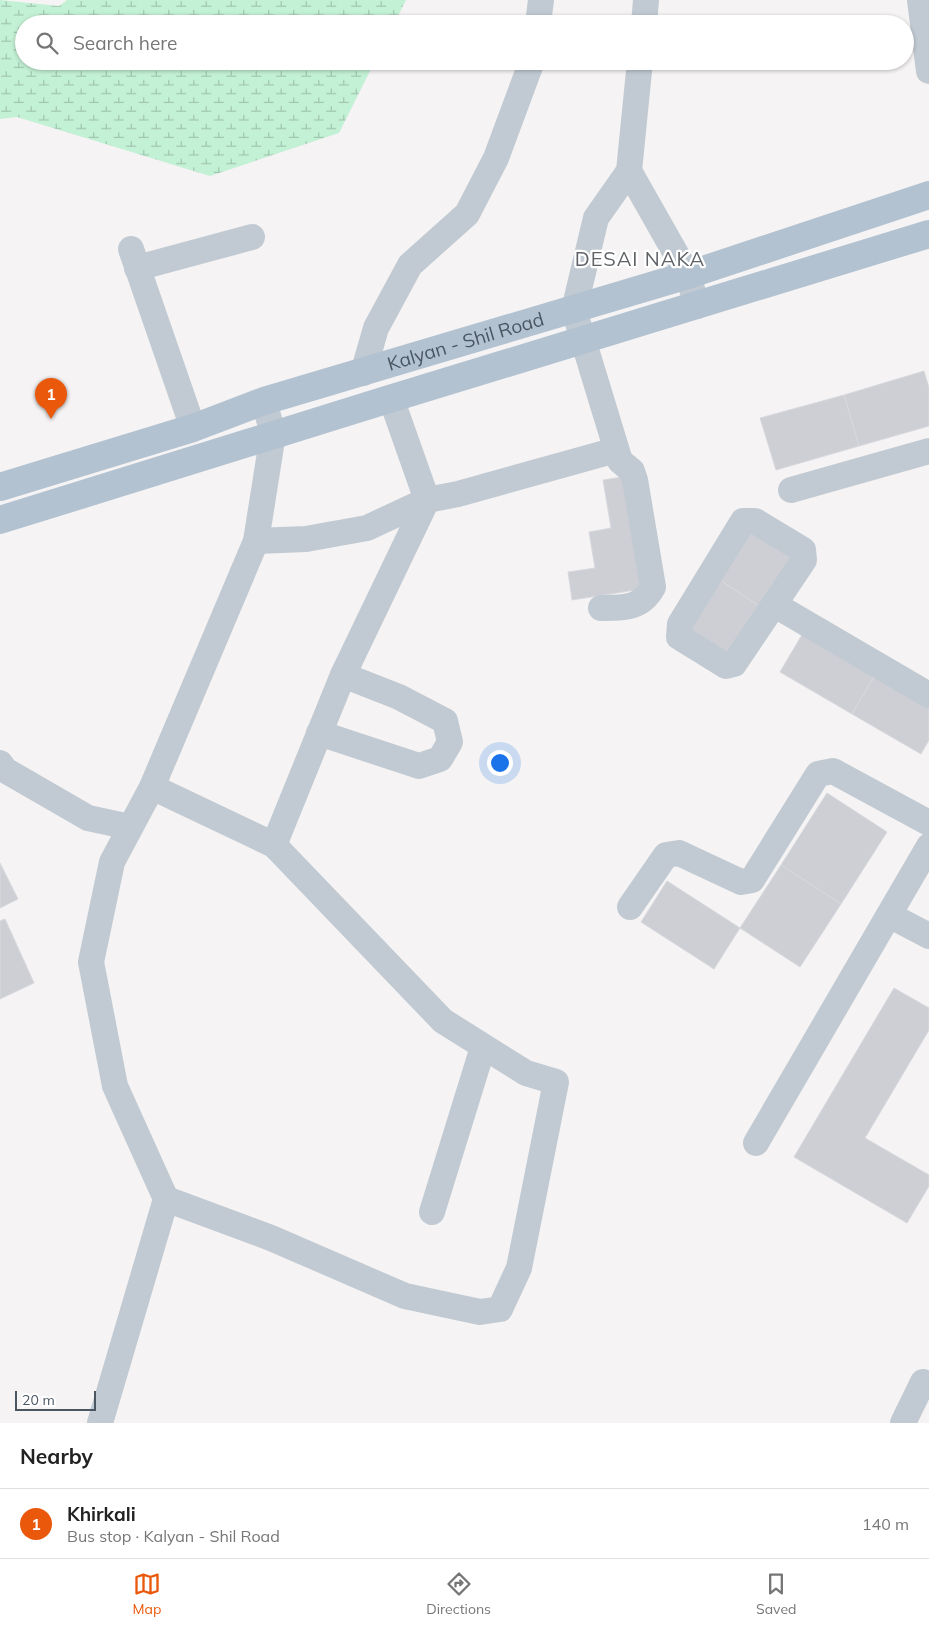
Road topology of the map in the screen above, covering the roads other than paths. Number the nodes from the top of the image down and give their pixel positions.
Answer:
1 (542, 0) edge
2 (646, 0) edge
3 (920, 0) edge
4 (540, 15) edge
5 (645, 15) edge
6 (529, 70) edge
7 (639, 70) edge
8 (929, 71) edge
9 (629, 171) junction
10 (929, 195) edge
11 (929, 234) edge
12 (252, 237) dead end
13 (688, 275) junction
14 (697, 306) junction
15 (574, 310) junction
16 (583, 341) junction
17 (362, 373) junction
18 (391, 398) junction
19 (264, 401) junction
20 (193, 428) junction
21 (273, 434) junction
22 (616, 450) junction
23 (929, 451) edge
24 (0, 487) edge
25 (791, 490) dead end
26 (427, 500) junction
27 (0, 520) edge
28 (256, 541) junction
29 (775, 605) junction
30 (601, 608) dead end
31 (343, 675) junction
32 (929, 696) edge
33 (319, 733) junction
34 (0, 763) edge
35 (152, 787) junction
36 (929, 823) edge
37 (130, 827) junction
38 (274, 845) junction
39 (929, 846) edge
40 (630, 907) dead end
41 (889, 914) junction
42 (929, 936) edge
43 (483, 1047) junction
44 (756, 1143) dead end
45 (166, 1199) junction
46 (432, 1212) dead end
47 (923, 1382) dead end
48 (100, 1423) edge
49 (903, 1423) edge

1 - 4 street
2 - 5 street
3 - 8 street
6 - 17 street
7 - 9 street
9 - 13 street
9 - 15 street
10 - 13 main road, Kalyan - Shil Road
11 - 14 main road, Kalyan - Shil Road
12 - 20 street
13 - 14 street
13 - 15 main road, Kalyan - Shil Road
14 - 16 main road, Kalyan - Shil Road
15 - 16 street
15 - 17 main road, Kalyan - Shil Road
16 - 18 main road, Kalyan - Shil Road
16 - 22 street
17 - 19 main road, Kalyan - Shil Road
18 - 21 main road, Kalyan - Shil Road
18 - 26 street
19 - 20 main road, Kalyan - Shil Road
19 - 21 street
20 - 24 main road, Kalyan - Shil Road
21 - 27 main road, Kalyan - Shil Road
21 - 28 street
22 - 26 street
22 - 30 street
23 - 25 street
26 - 28 street
26 - 31 street
28 - 35 street
29 - 29 street
29 - 32 street
31 - 33 street
31 - 33 street
33 - 38 street
34 - 37 street
35 - 37 street
35 - 38 street
36 - 40 street
37 - 45 street
38 - 43 street
39 - 41 street
41 - 42 street
41 - 44 street
43 - 45 street
43 - 46 street
45 - 48 street
47 - 49 street

